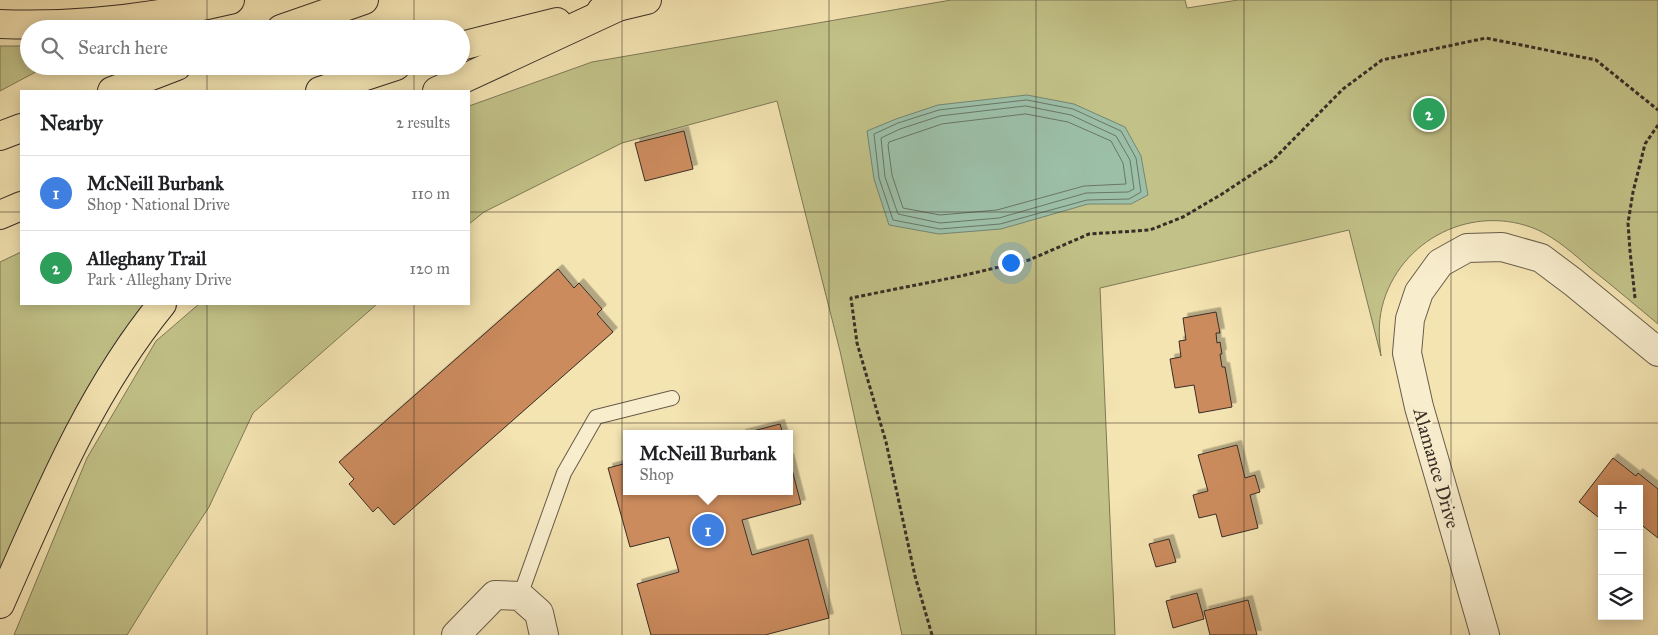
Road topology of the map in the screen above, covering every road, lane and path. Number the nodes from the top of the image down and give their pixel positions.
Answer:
1 (230, 0) edge
2 (364, 0) edge
3 (647, 0) edge
4 (618, 7) junction
5 (120, 20) edge
6 (307, 20) edge
7 (0, 24) edge
8 (20, 24) edge
9 (470, 44) edge
10 (154, 75) edge
11 (369, 75) edge
12 (115, 90) edge
13 (323, 90) edge
14 (439, 90) edge
15 (1658, 110) edge
16 (1658, 125) edge
17 (20, 128) edge
18 (0, 136) edge
19 (20, 206) edge
20 (0, 215) edge
21 (161, 305) edge
22 (1633, 330) junction
23 (1658, 352) edge
24 (672, 398) dead end
25 (520, 596) junction
26 (0, 604) edge
27 (456, 635) edge
28 (544, 635) edge
29 (932, 635) edge
30 (1484, 635) edge

1 - 5 highway
2 - 6 highway
3 - 4 highway
4 - 9 highway
4 - 14 highway
7 - 8 highway
10 - 12 highway
11 - 13 highway
15 - 29 path
16 - 22 path
17 - 18 highway
19 - 20 highway
21 - 26 highway
22 - 23 street, Alamance Drive
22 - 30 street, Alamance Drive
24 - 25 lane
25 - 27 street
25 - 28 street

